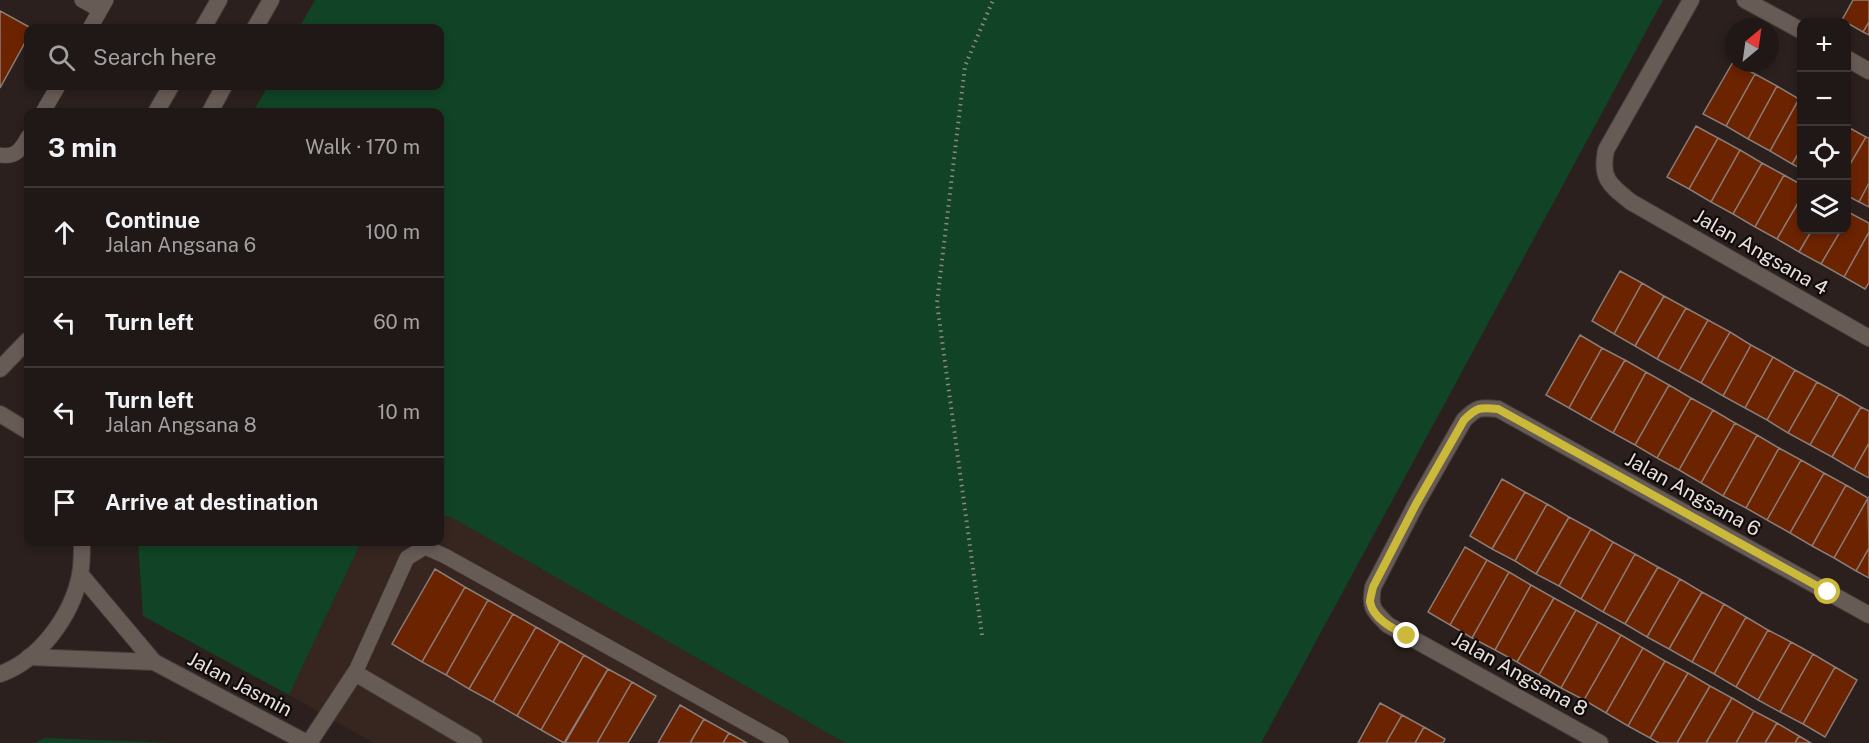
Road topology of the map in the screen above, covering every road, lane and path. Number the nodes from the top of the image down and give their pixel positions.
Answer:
1 (82, 0) edge
2 (219, 0) edge
3 (271, 0) edge
4 (993, 0) edge
5 (1691, 0) edge
6 (1745, 0) edge
7 (103, 5) edge
8 (92, 24) edge
9 (205, 24) edge
10 (257, 24) edge
11 (1797, 28) edge
12 (1851, 61) edge
13 (1869, 71) edge
14 (56, 90) edge
15 (169, 90) edge
16 (222, 90) edge
17 (45, 108) edge
18 (158, 108) edge
19 (212, 108) edge
20 (24, 143) edge
21 (0, 155) edge
22 (1869, 338) edge
23 (24, 344) edge
24 (0, 369) edge
25 (0, 414) edge
26 (24, 429) edge
27 (82, 546) edge
28 (80, 574) junction
29 (1869, 615) edge
30 (1388, 625) joint
31 (982, 635) dead end
32 (29, 657) junction
33 (154, 662) junction
34 (355, 673) junction
35 (0, 674) edge
36 (308, 743) edge
37 (474, 743) edge
38 (781, 743) edge
39 (1600, 743) edge

1 - 7 lane
2 - 9 street
3 - 10 street
4 - 31 path
5 - 22 street, Jalan Angsana 4
6 - 11 street
7 - 8 lane
12 - 13 street
14 - 17 lane
15 - 18 street
16 - 19 street
20 - 21 lane
23 - 24 street
25 - 26 street
27 - 28 street
28 - 32 street
28 - 33 street, Jalan Jasmin
29 - 30 street, Jalan Angsana 6
30 - 39 street, Jalan Angsana 8
32 - 33 street, Jalan Jasmin
32 - 35 street
33 - 36 street, Jalan Jasmin
34 - 36 street
34 - 37 street
34 - 38 lane

